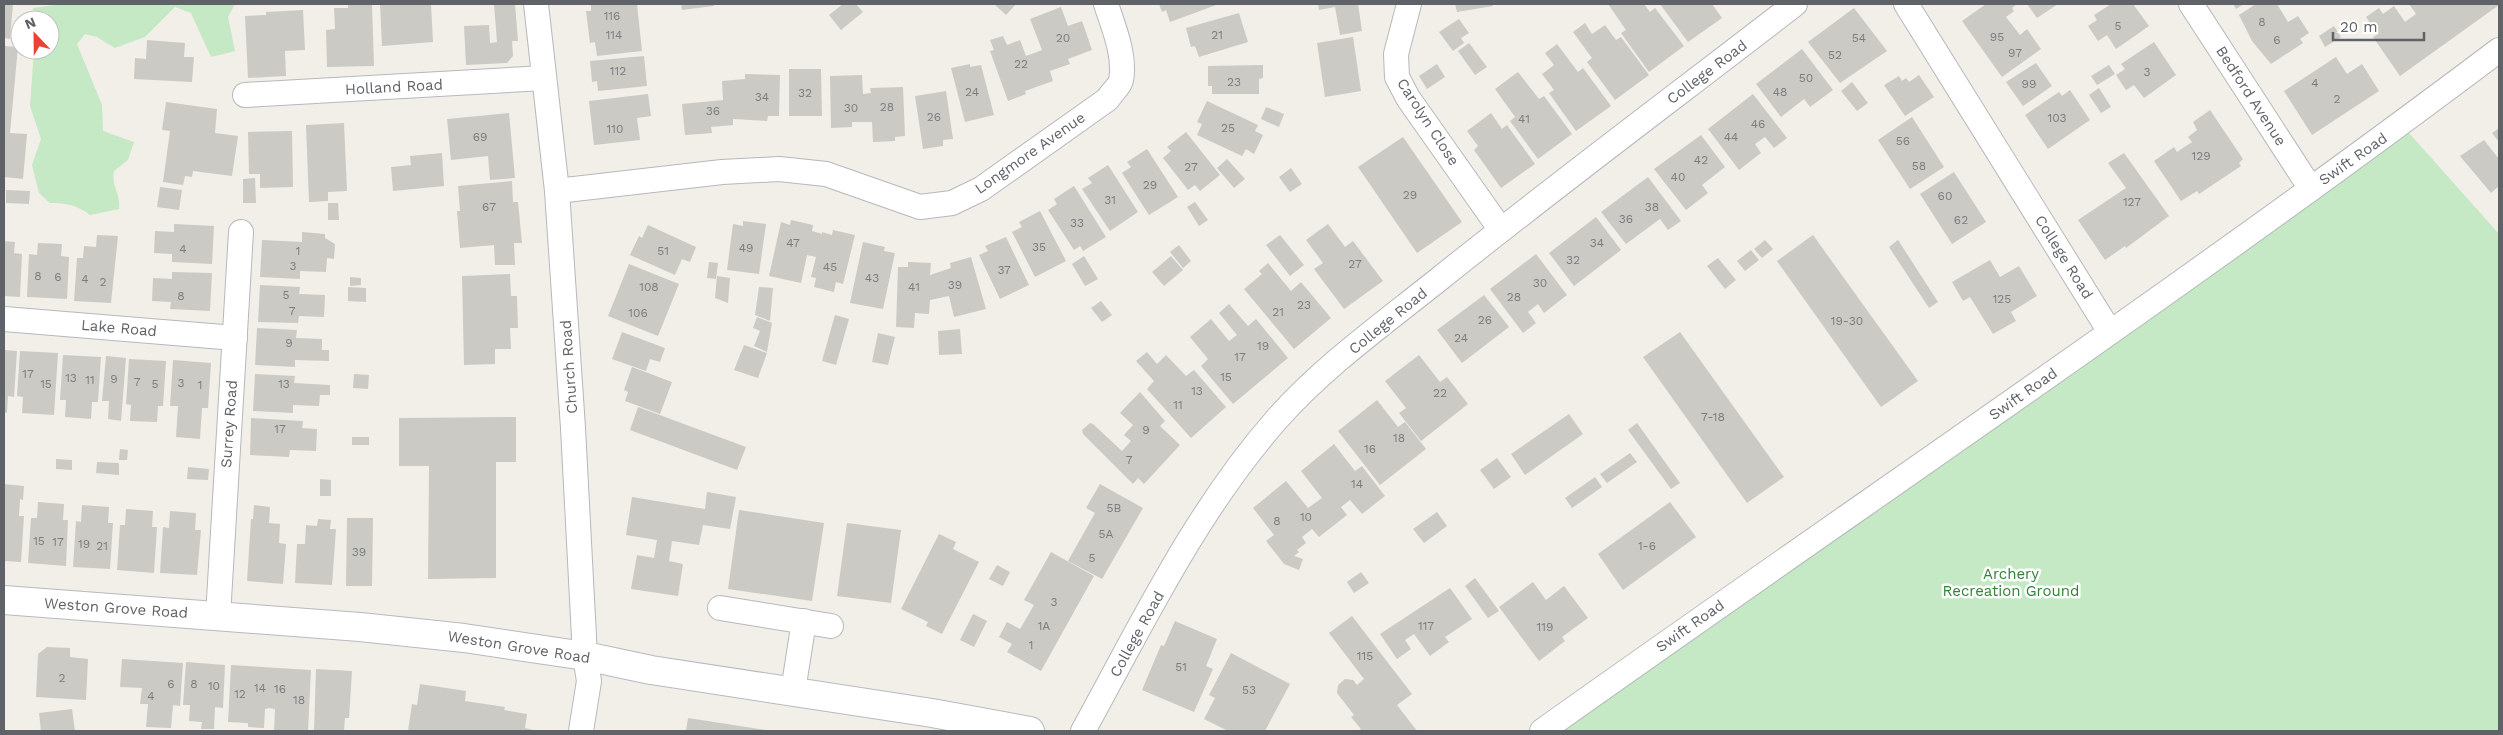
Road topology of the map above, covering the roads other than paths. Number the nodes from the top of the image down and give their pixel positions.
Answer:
1 (536, 4) edge
2 (1106, 4) edge
3 (1409, 4) edge
4 (1795, 4) edge
5 (1906, 4) edge
6 (2191, 4) edge
7 (2499, 50) edge
8 (544, 78) junction
9 (244, 95) dead end
10 (2311, 189) junction
11 (557, 191) junction
12 (1501, 230) junction
13 (241, 232) dead end
14 (4, 319) edge
15 (2110, 332) junction
16 (235, 338) junction
17 (4, 600) edge
18 (720, 608) dead end
19 (218, 616) junction
20 (804, 621) junction
21 (830, 626) dead end
22 (585, 656) junction
23 (793, 691) junction
24 (581, 731) edge
25 (1030, 731) edge
26 (1083, 731) edge
27 (1542, 731) edge

1 - 8 street, Church Road
2 - 11 street, Longmore Avenue
3 - 12 street, Carolyn Close
4 - 12 street, College Road
5 - 15 street, College Road
6 - 10 street, Bedford Avenue
7 - 10 street, Swift Road
8 - 9 street, Holland Road
8 - 11 street, Church Road
10 - 15 street, Swift Road
11 - 22 street, Church Road
12 - 26 street, College Road
13 - 16 street, Surrey Road
14 - 16 street, Lake Road
15 - 27 street, Swift Road
16 - 19 street, Surrey Road
17 - 19 street, Weston Grove Road
18 - 20 street
19 - 22 street, Weston Grove Road
20 - 21 street
20 - 23 street
22 - 23 street, Weston Grove Road
22 - 24 street, Church Road
23 - 25 street, Weston Grove Road

